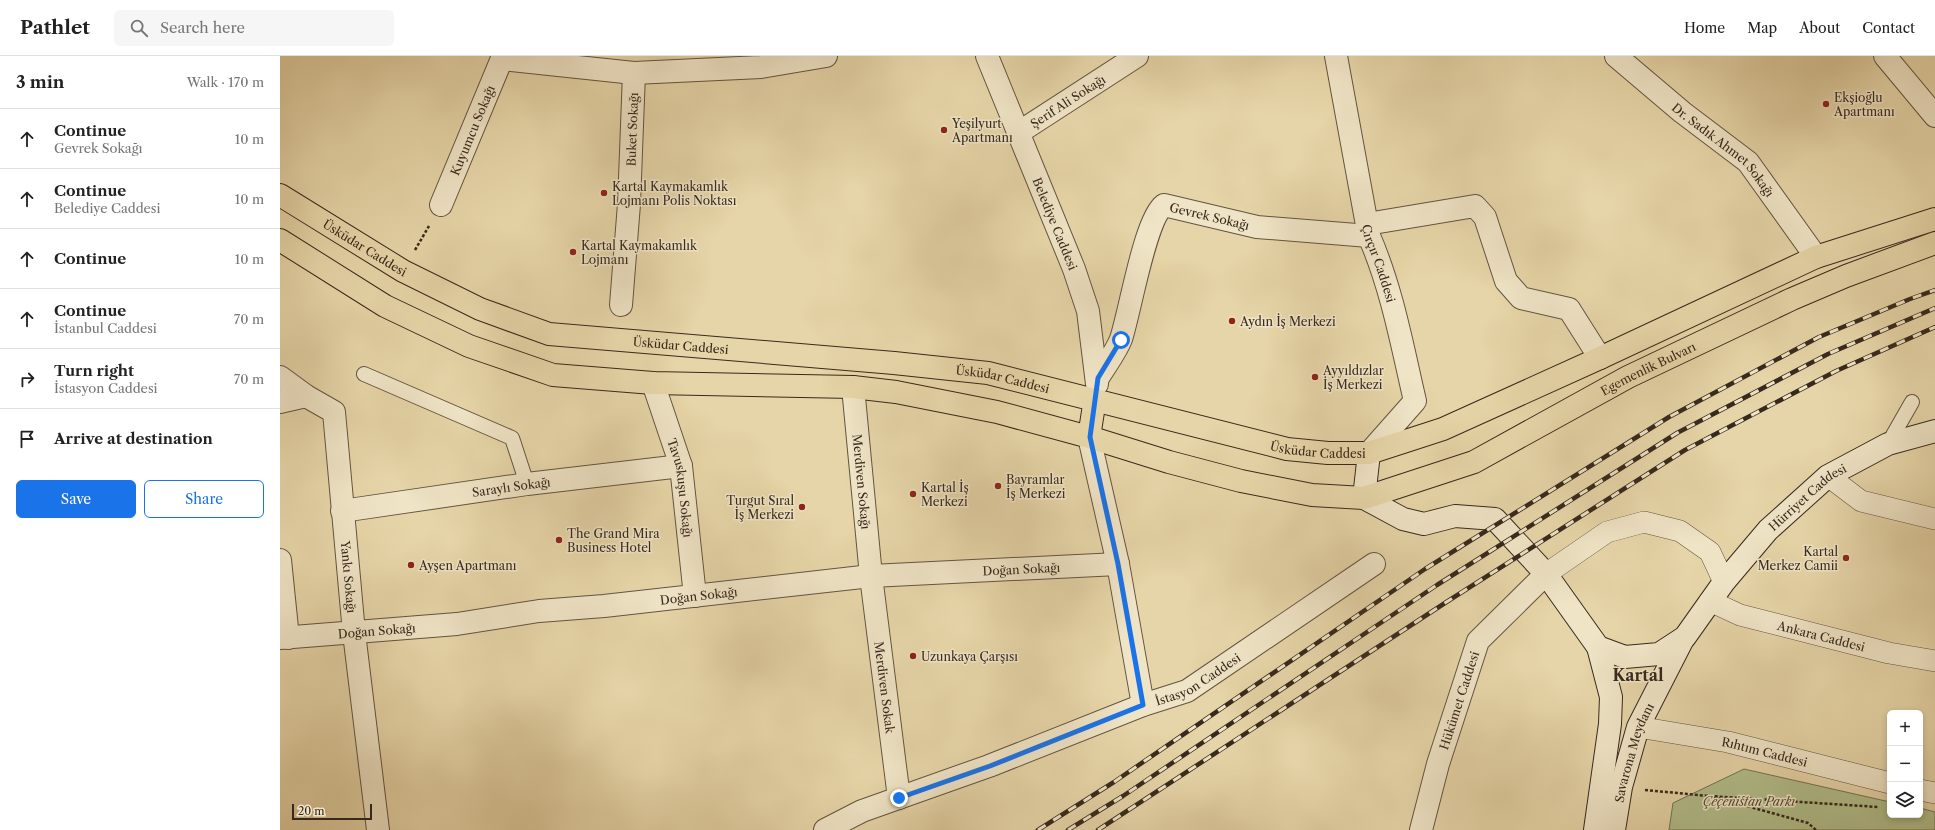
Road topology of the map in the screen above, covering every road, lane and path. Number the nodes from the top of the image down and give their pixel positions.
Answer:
1 (826, 56) edge
2 (987, 56) edge
3 (1137, 56) edge
4 (1336, 56) edge
5 (1616, 56) edge
6 (1885, 56) edge
7 (503, 58) edge
8 (634, 73) junction
9 (1935, 116) edge
10 (1018, 133) junction
11 (280, 195) edge
12 (441, 205) joint
13 (1935, 219) edge
14 (1368, 230) junction
15 (1935, 243) edge
16 (282, 247) edge
17 (1816, 257) junction
18 (403, 270) junction
19 (621, 305) dead end
20 (1600, 358) junction
21 (364, 374) dead end
22 (280, 377) edge
23 (654, 384) junction
24 (853, 387) junction
25 (1096, 388) junction
26 (306, 396) junction
27 (280, 402) edge
28 (1912, 402) dead end
29 (1935, 431) edge
30 (1090, 437) junction
31 (1888, 444) junction
32 (1369, 453) junction
33 (681, 466) junction
34 (1828, 476) junction
35 (527, 484) junction
36 (1364, 498) junction
37 (342, 511) junction
38 (1935, 520) edge
39 (280, 560) edge
40 (1118, 564) junction
41 (1374, 564) dead end
42 (1546, 574) junction
43 (871, 576) junction
44 (1724, 582) junction
45 (695, 596) junction
46 (1710, 601) junction
47 (354, 633) junction
48 (1684, 637) junction
49 (284, 638) edge
50 (1598, 647) junction
51 (1935, 661) edge
52 (1143, 705) junction
53 (1638, 727) junction
54 (1887, 782) edge
55 (1621, 787) junction
56 (1923, 791) edge
57 (1935, 793) edge
58 (1709, 796) junction
59 (899, 798) junction
60 (1883, 808) dead end
61 (378, 830) edge
62 (825, 830) edge
63 (1420, 830) edge
64 (1595, 830) edge
65 (1614, 830) edge
66 (1816, 830) edge

1 - 8 street
2 - 10 street, Belediye Caddesi
3 - 10 street, Şerif Ali Sokağı
4 - 14 street, Çırçır Caddesi
5 - 17 street, Dr. Sadık Ahmet Sokağı
6 - 9 street
7 - 8 street
7 - 12 street, Kuyumcu Sokağı
8 - 19 street, Buket Sokağı
10 - 25 street, Belediye Caddesi
11 - 18 main road, Üsküdar Caddesi
12 - 18 path
13 - 17 main road
14 - 20 street
14 - 25 street, Gevrek Sokağı
14 - 32 street, Çırçır Caddesi
15 - 36 main road, Egemenlik Bulvarı
16 - 23 main road
17 - 20 main road
18 - 25 main road, Üsküdar Caddesi
20 - 32 main road
21 - 35 lane
22 - 26 street, Yankı Sokağı
23 - 24 main road
23 - 33 street, Tavuskuşu Sokağı
24 - 30 main road
24 - 43 street, Merdiven Sokağı
25 - 30 main road
25 - 32 main road, Üsküdar Caddesi
26 - 27 street
26 - 37 street, Yankı Sokağı
28 - 31 lane
29 - 31 street, Hürriyet Caddesi
30 - 36 main road
30 - 40 street
31 - 34 street, Hürriyet Caddesi
32 - 36 street, Üsküdar Caddesi
33 - 35 street, Saraylı Sokağı
33 - 45 street, Tavuskuşu Sokağı
34 - 38 street
34 - 44 street, Hürriyet Caddesi
35 - 37 street, Saraylı Sokağı
36 - 42 street
37 - 47 street, Yankı Sokağı
39 - 49 street
40 - 43 street, Doğan Sokağı
40 - 52 street
41 - 52 street, İstasyon Caddesi
42 - 44 street
42 - 50 street
42 - 63 street, Hükümet Caddesi
43 - 45 street, Doğan Sokağı
43 - 59 street, Merdiven Sokak
44 - 46 street, Hürriyet Caddesi
45 - 47 street, Doğan Sokağı
46 - 48 street, Hürriyet Caddesi
46 - 51 street, Ankara Caddesi
47 - 49 street, Doğan Sokağı
47 - 61 street, Yankı Sokağı
48 - 50 street
48 - 53 street, Savarona Meydanı
50 - 64 street, Savarona Meydanı
52 - 59 street, İstasyon Caddesi
53 - 54 street, Rıhtım Caddesi
53 - 55 street, Savarona Meydanı
55 - 58 path
55 - 65 street, Savarona Meydanı
56 - 57 street
58 - 60 path
58 - 66 path
59 - 62 street, İstasyon Caddesi

